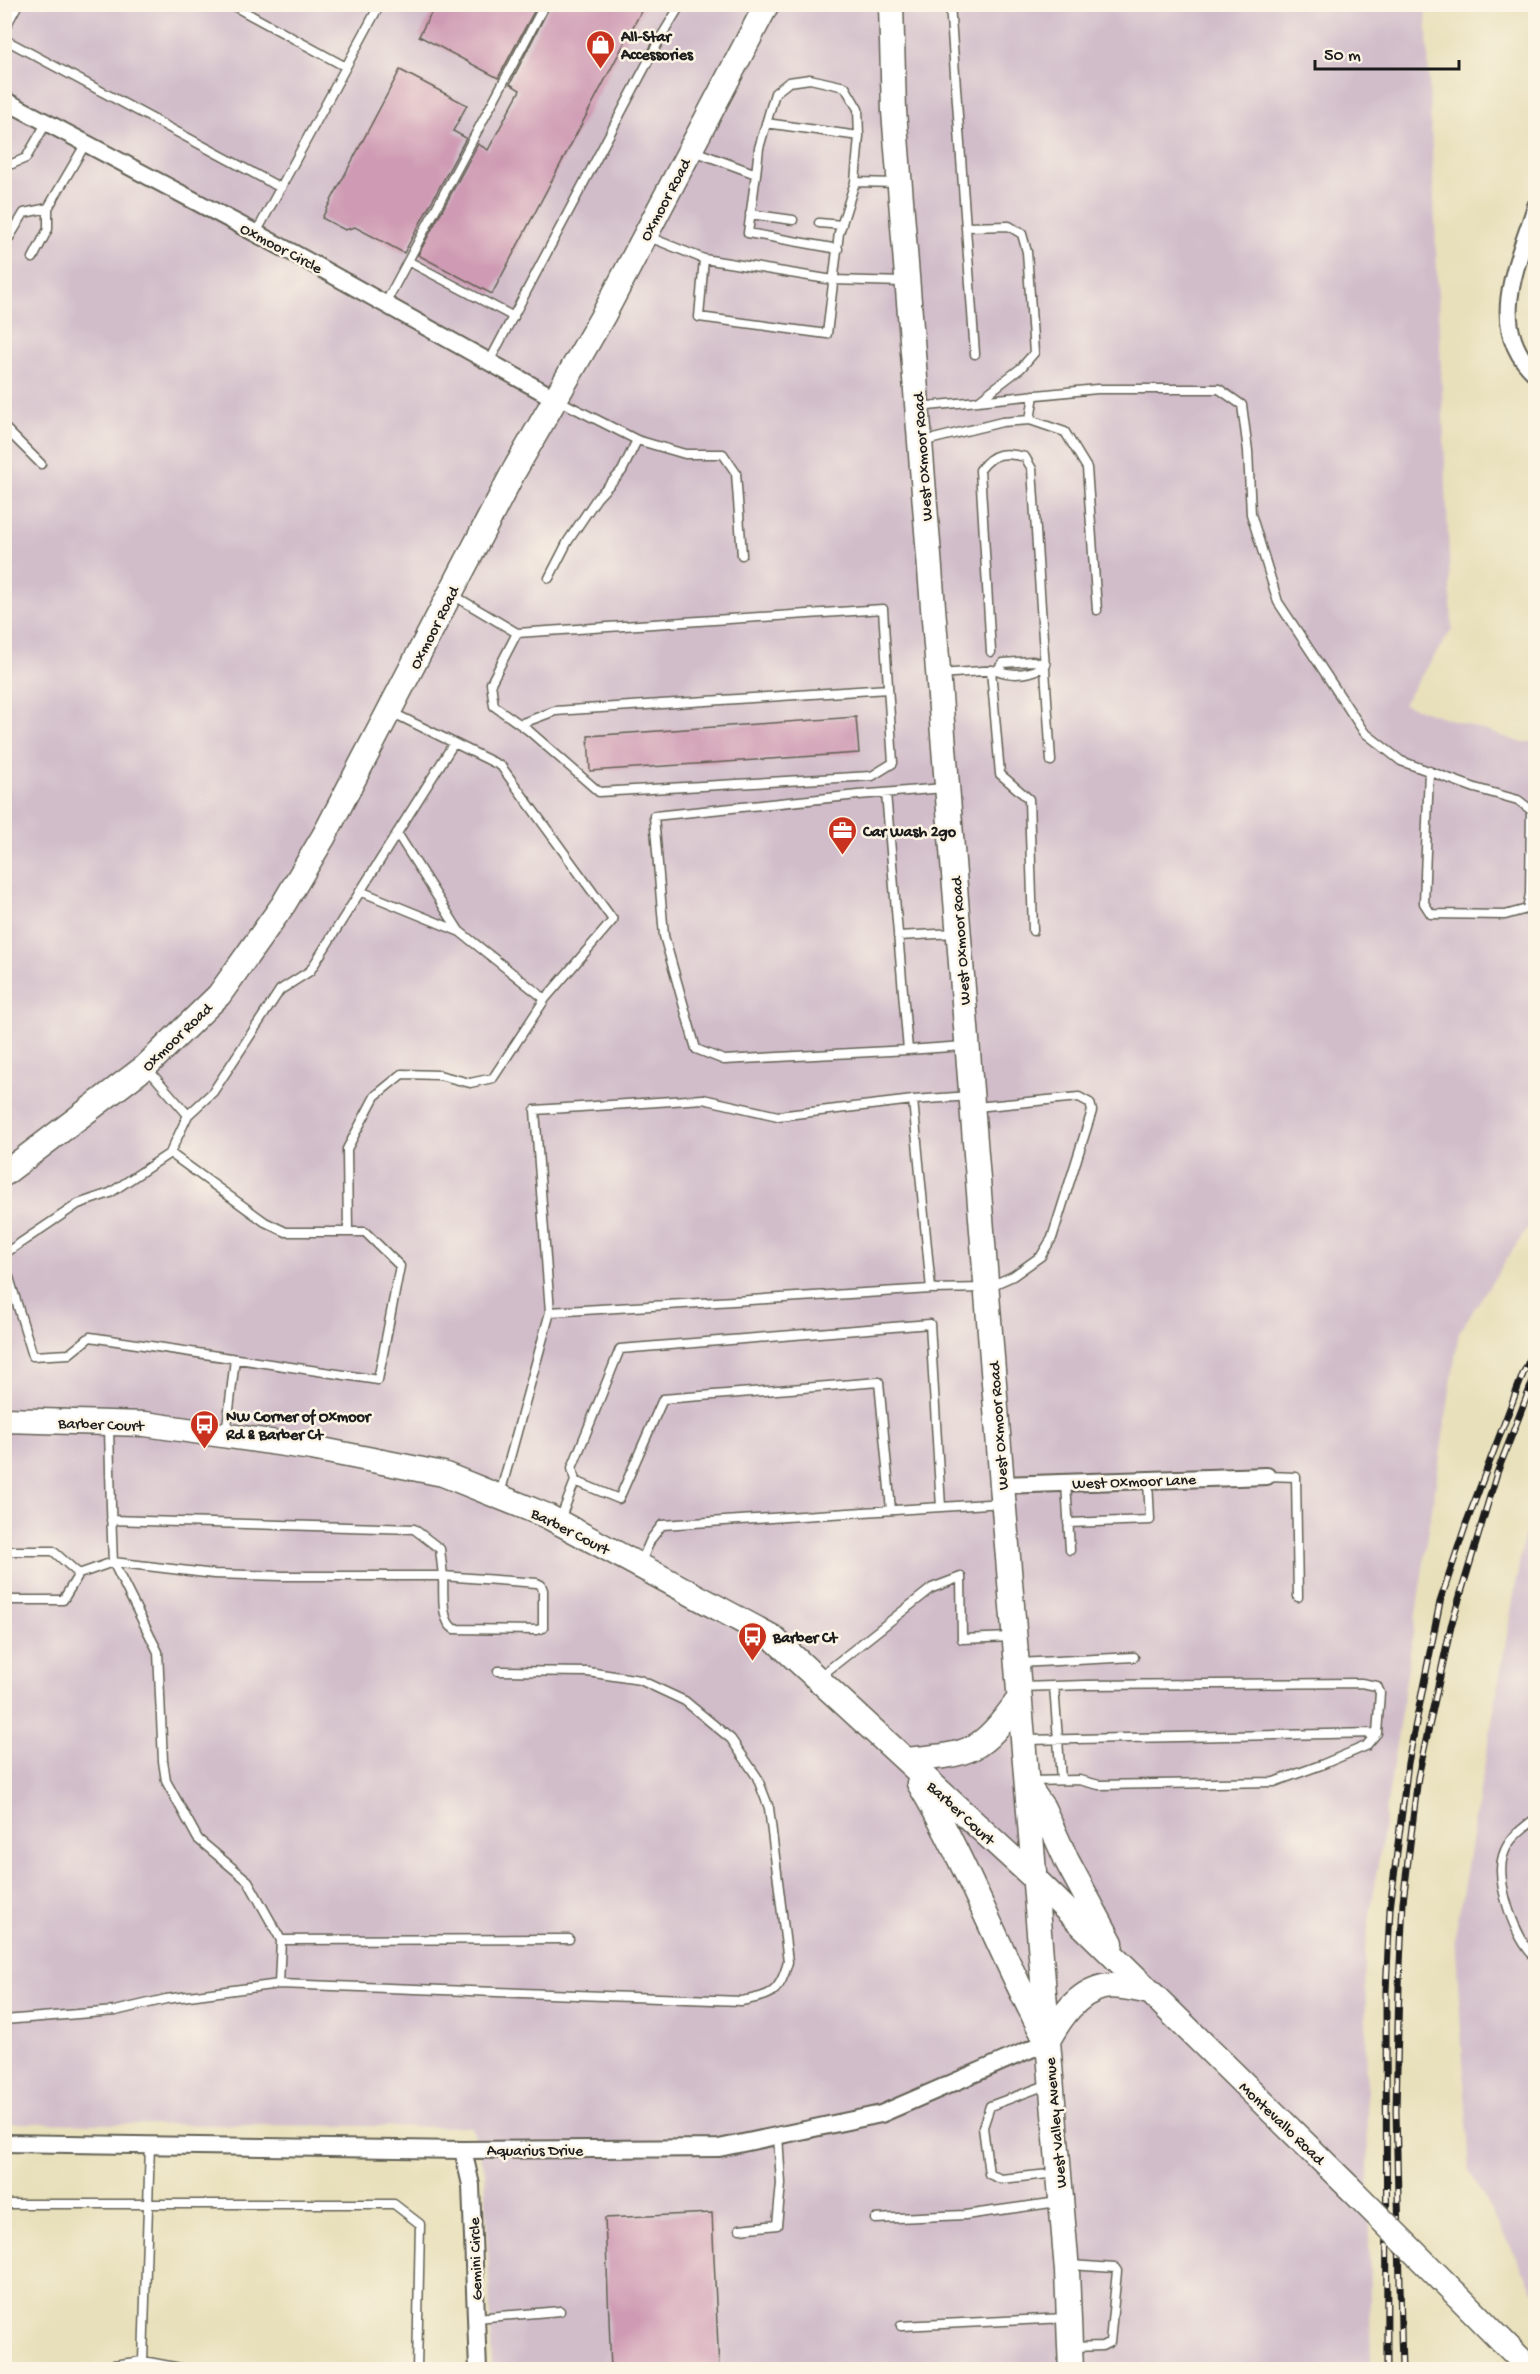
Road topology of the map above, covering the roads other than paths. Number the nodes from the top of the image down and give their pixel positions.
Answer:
1 (18, 4) edge
2 (230, 4) edge
3 (380, 4) edge
4 (545, 4) edge
5 (681, 4) edge
6 (767, 4) edge
7 (891, 4) edge
8 (950, 4) edge
9 (4, 30) edge
10 (4, 39) edge
11 (346, 67) junction
12 (4, 100) edge
13 (47, 122) junction
14 (766, 123) junction
15 (859, 136) junction
16 (86, 143) junction
17 (690, 150) junction
18 (4, 161) edge
19 (756, 174) junction
20 (855, 182) junction
21 (900, 183) junction
22 (280, 188) junction
23 (1536, 206) edge
24 (48, 208) junction
25 (750, 214) junction
26 (793, 220) dead end
27 (819, 223) dead end
28 (842, 225) junction
29 (966, 226) junction
30 (256, 233) junction
31 (645, 235) junction
32 (6, 243) dead end
33 (838, 249) junction
34 (33, 258) dead end
35 (704, 260) junction
36 (408, 261) junction
37 (833, 280) junction
38 (908, 282) junction
39 (385, 304) junction
40 (514, 317) junction
41 (975, 354) dead end
42 (489, 362) junction
43 (1536, 374) edge
44 (1034, 395) junction
45 (556, 399) junction
46 (978, 401) junction
47 (918, 407) junction
48 (1030, 420) junction
49 (4, 428) edge
50 (637, 440) junction
51 (920, 442) junction
52 (41, 464) dead end
53 (742, 555) dead end
54 (549, 578) dead end
55 (450, 593) junction
56 (1097, 610) dead end
57 (517, 633) junction
58 (991, 652) dead end
59 (1046, 665) junction
60 (994, 670) junction
61 (938, 674) junction
62 (888, 689) junction
63 (389, 711) junction
64 (520, 724) junction
65 (454, 743) junction
66 (1050, 761) dead end
67 (1429, 771) junction
68 (947, 787) junction
69 (886, 793) junction
70 (397, 833) junction
71 (360, 891) junction
72 (459, 931) junction
73 (1033, 931) dead end
74 (958, 933) junction
75 (898, 936) junction
76 (545, 999) junction
77 (967, 1046) junction
78 (908, 1050) junction
79 (145, 1067) junction
80 (913, 1100) junction
81 (972, 1101) junction
82 (188, 1115) junction
83 (170, 1153) junction
84 (4, 1174) edge
85 (348, 1232) junction
86 (4, 1254) edge
87 (4, 1261) edge
88 (986, 1288) junction
89 (931, 1289) junction
90 (550, 1312) junction
91 (236, 1359) junction
92 (4, 1420) edge
93 (109, 1423) junction
94 (226, 1436) junction
95 (1267, 1476) joint
96 (1148, 1480) junction
97 (575, 1481) junction
98 (1066, 1483) junction
99 (1002, 1494) junction
100 (500, 1497) junction
101 (941, 1507) junction
102 (891, 1510) junction
103 (111, 1520) junction
104 (559, 1522) junction
105 (1068, 1523) junction
106 (1070, 1550) dead end
107 (4, 1551) edge
108 (113, 1562) junction
109 (639, 1565) junction
110 (79, 1574) junction
111 (443, 1576) junction
112 (1298, 1597) dead end
113 (4, 1600) edge
114 (1014, 1637) junction
115 (1134, 1657) dead end
116 (1016, 1663) junction
117 (498, 1671) dead end
118 (817, 1678) junction
119 (1054, 1686) junction
120 (1018, 1693) junction
121 (1377, 1733) junction
122 (1059, 1739) junction
123 (1022, 1740) junction
124 (906, 1760) junction
125 (1061, 1780) junction
126 (1025, 1782) junction
127 (1536, 1818) edge
128 (1033, 1877) junction
129 (569, 1939) dead end
130 (281, 1940) junction
131 (1536, 1958) edge
132 (1122, 1964) junction
133 (279, 1984) junction
134 (1150, 1992) junction
135 (4, 2020) edge
136 (1047, 2042) junction
137 (1051, 2084) junction
138 (778, 2135) junction
139 (4, 2143) edge
140 (150, 2145) junction
141 (463, 2150) junction
142 (1059, 2173) junction
143 (1061, 2201) junction
144 (148, 2203) junction
145 (4, 2204) edge
146 (875, 2219) dead end
147 (741, 2229) dead end
148 (1066, 2265) junction
149 (560, 2311) dead end
150 (476, 2318) junction
151 (1069, 2318) junction
152 (901, 2326) dead end
153 (1071, 2359) edge
154 (143, 2361) junction
155 (112, 2367) edge
156 (185, 2369) edge
157 (76, 2370) edge
158 (417, 2370) edge
159 (478, 2370) edge
160 (1531, 2370) edge

1 - 9 lane
2 - 11 lane
3 - 11 lane
4 - 36 lane
5 - 40 lane
6 - 17 main road, Oxmoor Road
7 - 21 main road, West Oxmoor Road
8 - 29 lane
10 - 22 lane
11 - 22 lane
12 - 13 street, Oxmoor Circle
13 - 16 street, Oxmoor Circle
13 - 18 lane
14 - 15 lane
14 - 15 lane
14 - 19 lane
15 - 20 lane
16 - 24 lane
16 - 30 street, Oxmoor Circle
17 - 19 lane
17 - 31 main road, Oxmoor Road
19 - 25 lane
20 - 21 lane
20 - 28 lane
21 - 38 main road, West Oxmoor Road
22 - 30 lane
23 - 43 street
24 - 32 lane
24 - 34 lane
25 - 26 lane
25 - 33 lane
27 - 28 lane
28 - 33 lane
29 - 41 lane
29 - 46 lane
30 - 39 street, Oxmoor Circle
31 - 35 lane
31 - 45 main road, Oxmoor Road
33 - 37 lane
35 - 37 lane
35 - 37 lane
36 - 39 lane
36 - 40 lane
37 - 38 lane
38 - 47 main road, West Oxmoor Road
39 - 42 street, Oxmoor Circle
40 - 42 lane
42 - 45 street, Oxmoor Circle
44 - 46 lane
44 - 48 lane
44 - 67 lane
45 - 50 lane
45 - 55 main road, Oxmoor Road
46 - 47 lane
47 - 51 main road, West Oxmoor Road
48 - 51 lane
48 - 56 lane
49 - 52 lane
50 - 53 lane
50 - 54 lane
51 - 61 main road, West Oxmoor Road
55 - 57 lane
55 - 63 main road, Oxmoor Road
57 - 62 lane
57 - 64 lane
58 - 59 lane
59 - 60 lane
59 - 66 lane
60 - 61 lane
60 - 73 lane
61 - 68 main road, West Oxmoor Road
62 - 64 lane
62 - 64 lane
63 - 65 lane
63 - 79 main road, Oxmoor Road
65 - 70 lane
65 - 76 lane
67 - 67 lane
68 - 69 lane
68 - 74 main road, West Oxmoor Road
69 - 75 lane
69 - 78 lane
70 - 71 lane
70 - 72 lane
71 - 72 lane
71 - 82 lane
72 - 76 lane
74 - 75 lane
74 - 77 main road, West Oxmoor Road
75 - 78 lane
76 - 85 lane
77 - 78 lane
77 - 81 main road, West Oxmoor Road
79 - 82 lane
79 - 84 main road, Oxmoor Road
80 - 81 lane
80 - 89 lane
80 - 90 lane
81 - 88 main road, West Oxmoor Road
81 - 88 lane
82 - 83 lane
83 - 85 lane
83 - 86 lane
85 - 91 lane
87 - 91 lane
88 - 89 lane
88 - 99 main road, West Oxmoor Road
89 - 90 lane
90 - 100 lane
91 - 94 lane
92 - 93 main road, Barber Court
93 - 94 main road, Barber Court
93 - 103 lane
94 - 100 main road, Barber Court
95 - 96 street, West Oxmoor Lane
95 - 112 lane
96 - 98 street, West Oxmoor Lane
96 - 105 lane
97 - 101 lane
97 - 102 lane
97 - 104 lane
98 - 99 street, West Oxmoor Lane
98 - 105 lane
99 - 101 lane
99 - 114 main road, West Oxmoor Road
100 - 104 main road, Barber Court
101 - 102 lane
102 - 109 lane
103 - 108 lane
103 - 111 lane
104 - 109 main road, Barber Court
105 - 106 lane
107 - 110 lane
108 - 110 lane
108 - 111 lane
108 - 130 lane
109 - 118 main road, Barber Court
110 - 113 lane
111 - 111 lane
114 - 116 main road, West Oxmoor Road
114 - 118 lane
115 - 116 lane
116 - 120 main road, West Oxmoor Road
117 - 133 lane
118 - 124 main road, Barber Court
119 - 120 lane
119 - 121 lane
119 - 122 lane
120 - 123 main road, West Oxmoor Road
120 - 124 main road
121 - 122 lane
121 - 125 lane
122 - 123 lane
122 - 125 lane
123 - 126 main road, West Oxmoor Road
124 - 128 main road, Barber Court
124 - 136 main road
125 - 126 lane
126 - 128 main road, West Oxmoor Road
126 - 132 main road
127 - 131 lane
128 - 132 main road, Montevallo Road
128 - 136 main road, West Valley Avenue
129 - 130 lane
130 - 133 lane
132 - 134 main road, Montevallo Road
133 - 135 lane
134 - 136 main road
134 - 160 main road, Montevallo Road, bridge
136 - 137 main road, West Valley Avenue
136 - 138 street, Aquarius Drive
137 - 142 main road, West Valley Avenue
137 - 142 lane
138 - 141 street, Aquarius Drive
138 - 147 lane
139 - 140 street, Aquarius Drive
140 - 141 street, Aquarius Drive
140 - 144 lane
141 - 150 street, Gemini Circle
142 - 143 main road, West Valley Avenue
143 - 146 lane
143 - 148 main road, West Valley Avenue
144 - 145 lane
144 - 154 lane
144 - 158 lane
148 - 151 main road, West Valley Avenue
148 - 153 lane
149 - 150 lane
150 - 159 street, Gemini Circle
151 - 152 lane
151 - 153 main road, West Valley Avenue
154 - 155 lane
154 - 156 lane
155 - 157 lane

